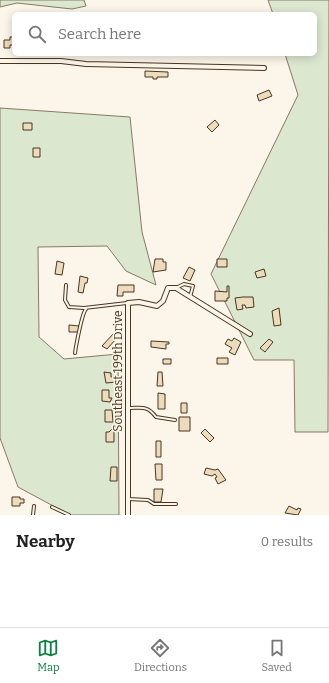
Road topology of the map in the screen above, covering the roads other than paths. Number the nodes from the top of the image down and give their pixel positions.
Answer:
1 (0, 61) edge
2 (264, 68) dead end
3 (66, 285) dead end
4 (176, 288) junction
5 (190, 297) junction
6 (128, 303) junction
7 (86, 308) junction
8 (250, 334) dead end
9 (76, 353) dead end
10 (128, 408) junction
11 (175, 420) dead end
12 (128, 500) junction
13 (176, 504) dead end
14 (34, 506) dead end
15 (52, 507) dead end
16 (33, 515) edge
17 (69, 515) edge
18 (128, 515) edge

1 - 2 street
3 - 7 lane
4 - 5 street
4 - 5 lane
4 - 6 street, Southeast 199th Drive
5 - 8 street
6 - 7 lane
6 - 10 street, Southeast 199th Drive
7 - 9 lane
10 - 11 lane
10 - 12 street, Southeast 199th Drive
12 - 13 lane
12 - 18 street, Southeast 199th Drive
14 - 16 lane
15 - 17 lane

